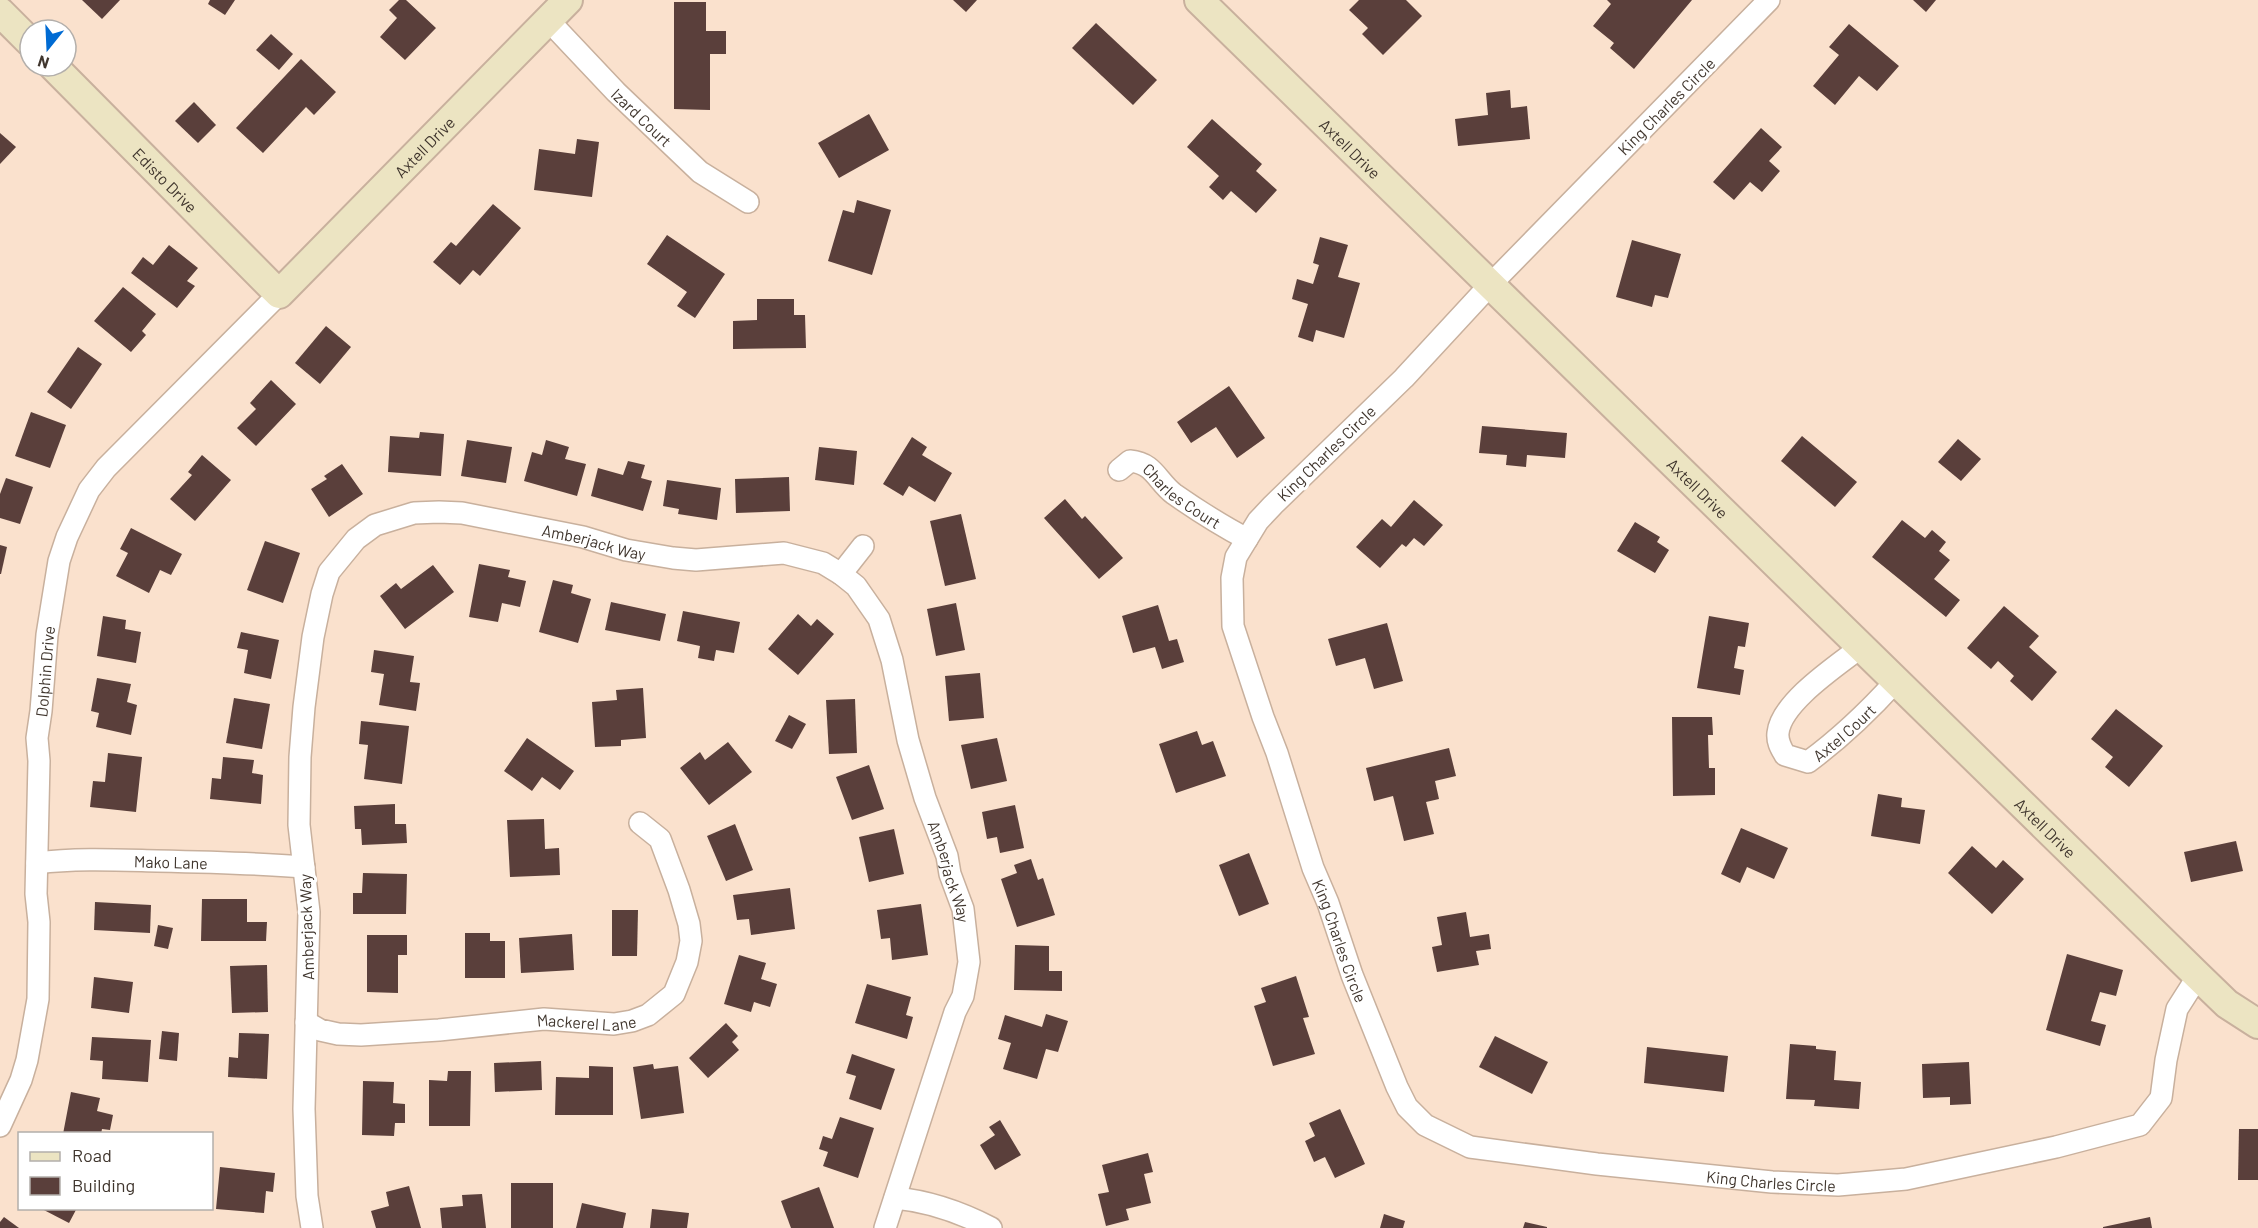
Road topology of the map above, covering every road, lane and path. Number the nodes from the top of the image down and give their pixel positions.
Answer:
1 (568, 0) edge
2 (1199, 0) edge
3 (1769, 0) edge
4 (0, 12) edge
5 (548, 20) junction
6 (18, 30) edge
7 (65, 78) edge
8 (747, 202) dead end
9 (1490, 285) junction
10 (279, 294) junction
11 (1119, 470) dead end
12 (1247, 539) junction
13 (863, 546) dead end
14 (841, 574) junction
15 (1861, 647) junction
16 (1896, 681) junction
17 (640, 823) dead end
18 (37, 863) junction
19 (304, 867) junction
20 (2198, 976) junction
21 (306, 1022) junction
22 (2258, 1024) edge
23 (0, 1126) edge
24 (895, 1198) junction
25 (312, 1228) edge
26 (885, 1228) edge
27 (991, 1228) edge

1 - 5 street, Axtell Drive
2 - 9 street, Axtell Drive
3 - 9 street, King Charles Circle
4 - 6 street
5 - 8 street, Izard Court
5 - 10 street, Axtell Drive
7 - 10 street, Edisto Drive
9 - 12 street, King Charles Circle
9 - 15 street, Axtell Drive
10 - 18 street, Dolphin Drive
11 - 12 street, Charles Court
12 - 20 street, King Charles Circle
13 - 14 street
14 - 19 street, Amberjack Way
14 - 24 street, Amberjack Way
15 - 16 street, Axtell Drive
15 - 16 street, Axtel Court
16 - 20 street, Axtell Drive
17 - 21 street, Mackerel Lane
18 - 19 street, Mako Lane
18 - 23 street, Dolphin Drive
19 - 21 street, Amberjack Way
20 - 22 street
21 - 25 street, Amberjack Way
24 - 26 street, Amberjack Way
24 - 27 street

